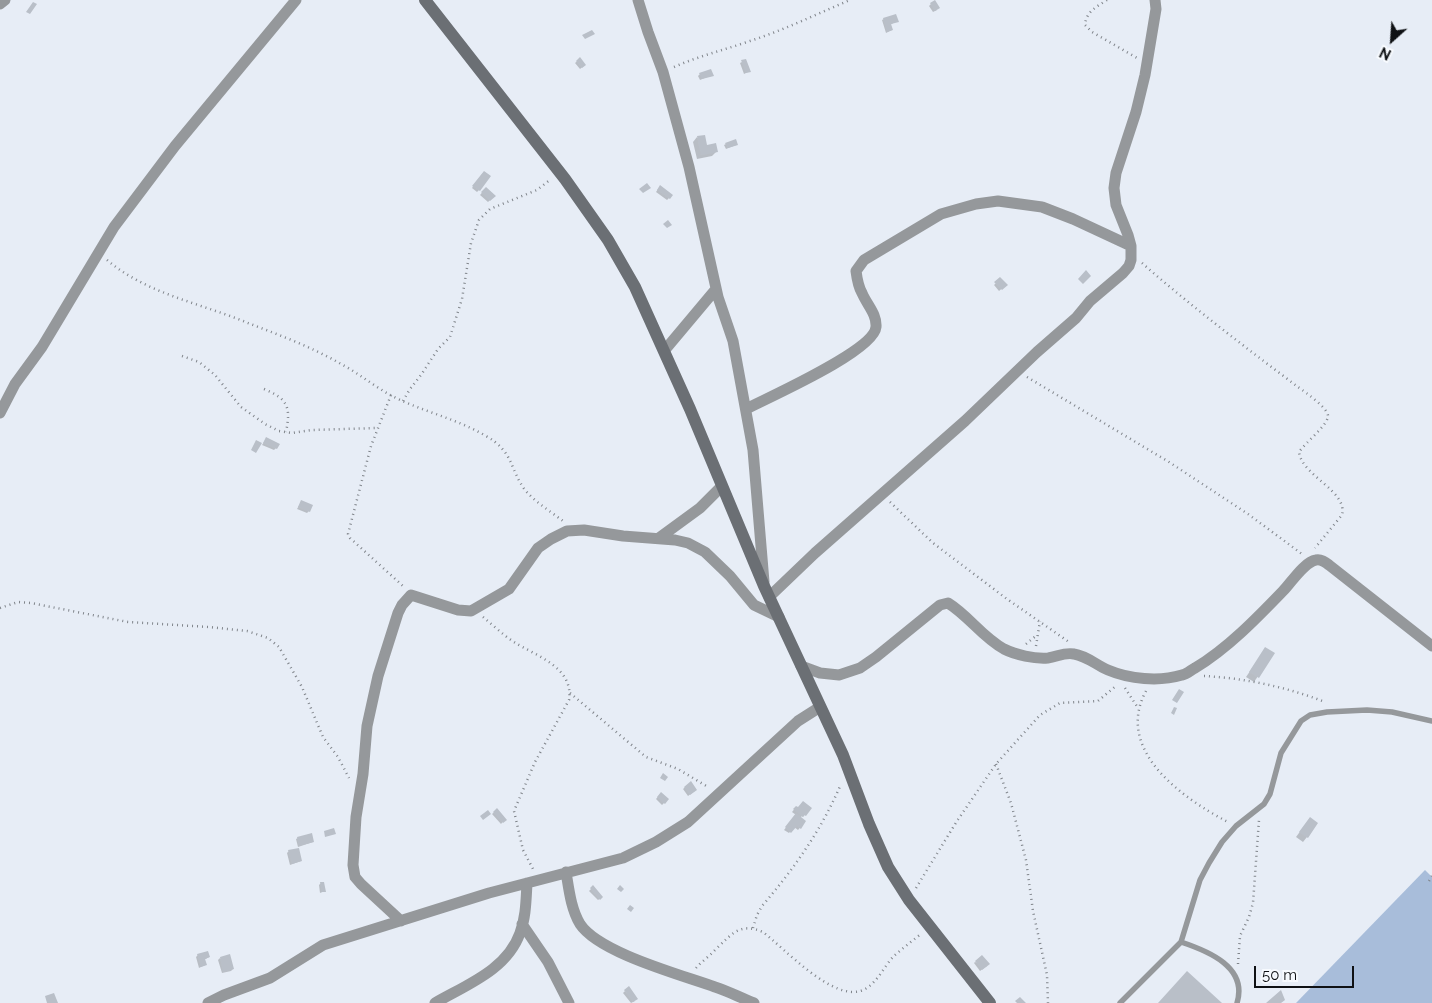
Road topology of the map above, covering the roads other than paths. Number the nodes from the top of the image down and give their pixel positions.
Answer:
1 (5, 0) edge
2 (296, 0) edge
3 (425, 0) edge
4 (638, 0) edge
5 (1155, 0) edge
6 (0, 4) edge
7 (1131, 250) junction
8 (716, 289) junction
9 (664, 352) junction
10 (746, 409) junction
11 (0, 413) edge
12 (722, 486) junction
13 (659, 538) junction
14 (767, 591) junction
15 (779, 618) junction
16 (1432, 646) edge
17 (801, 666) junction
18 (820, 707) junction
19 (1432, 721) edge
20 (566, 872) junction
21 (527, 883) junction
22 (401, 921) junction
23 (522, 924) junction
24 (1181, 942) junction
25 (208, 1003) edge
26 (435, 1003) edge
27 (568, 1003) edge
28 (754, 1003) edge
29 (990, 1003) edge
30 (1120, 1003) edge
31 (1236, 1003) edge

1 - 6 street
2 - 11 street
3 - 9 main road
4 - 8 street
5 - 7 street
7 - 10 street
7 - 14 street
8 - 9 street
8 - 10 street
9 - 12 main road
10 - 14 street
12 - 13 street
12 - 14 main road
13 - 15 street
13 - 22 street
14 - 15 main road
15 - 17 main road
16 - 17 street
17 - 18 main road
18 - 20 street
18 - 29 main road
19 - 24 lane
20 - 21 street
20 - 28 street
21 - 22 street
21 - 23 street
22 - 25 street
23 - 26 street
23 - 27 street
24 - 30 lane
24 - 31 lane

